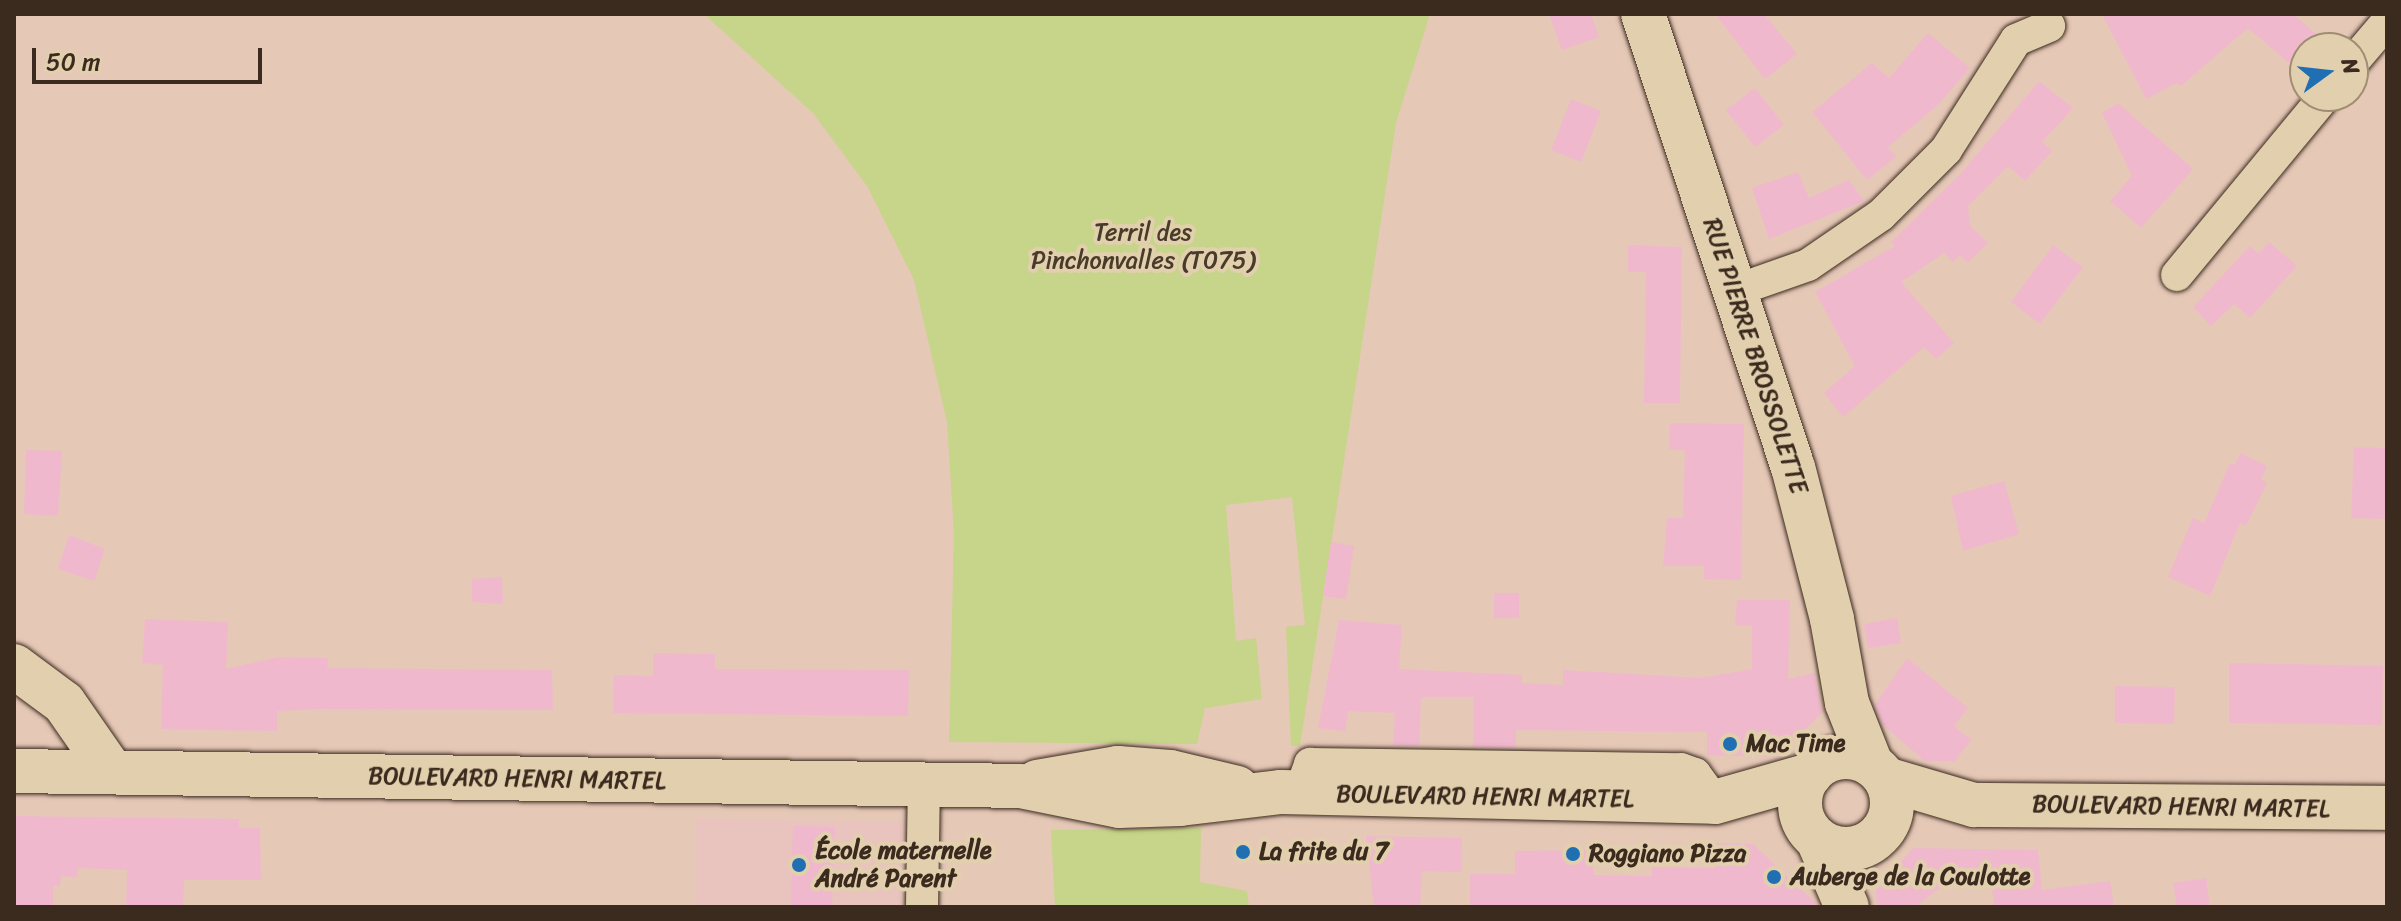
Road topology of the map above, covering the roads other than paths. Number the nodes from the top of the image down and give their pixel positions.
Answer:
1 (1643, 14) edge
2 (2049, 26) dead end
3 (2312, 112) edge
4 (2177, 275) dead end
5 (1737, 290) junction
6 (14, 666) edge
7 (1850, 769) junction
8 (14, 771) edge
9 (112, 772) junction
10 (924, 785) junction
11 (1715, 802) junction
12 (1974, 805) junction
13 (2387, 808) edge
14 (1812, 834) junction
15 (1877, 838) junction
16 (1846, 902) edge
17 (922, 907) edge

1 - 5 main road, RUE PIERRE BROSSOLETTE
2 - 5 street
3 - 4 street
5 - 7 main road, RUE PIERRE BROSSOLETTE
6 - 9 main road
7 - 11 main road, BOULEVARD HENRI MARTEL
7 - 12 main road, BOULEVARD HENRI MARTEL
7 - 14 main road
7 - 15 main road, RUE PIERRE BROSSOLETTE
8 - 9 main road, BOULEVARD HENRI MARTEL
9 - 10 main road, BOULEVARD HENRI MARTEL
10 - 11 main road, BOULEVARD HENRI MARTEL
10 - 17 street
11 - 14 main road, BOULEVARD HENRI MARTEL
12 - 13 main road, BOULEVARD HENRI MARTEL
12 - 15 main road, BOULEVARD HENRI MARTEL
14 - 15 main road, BOULEVARD HENRI MARTEL
14 - 16 main road
15 - 16 main road, RUE PIERRE BROSSOLETTE

